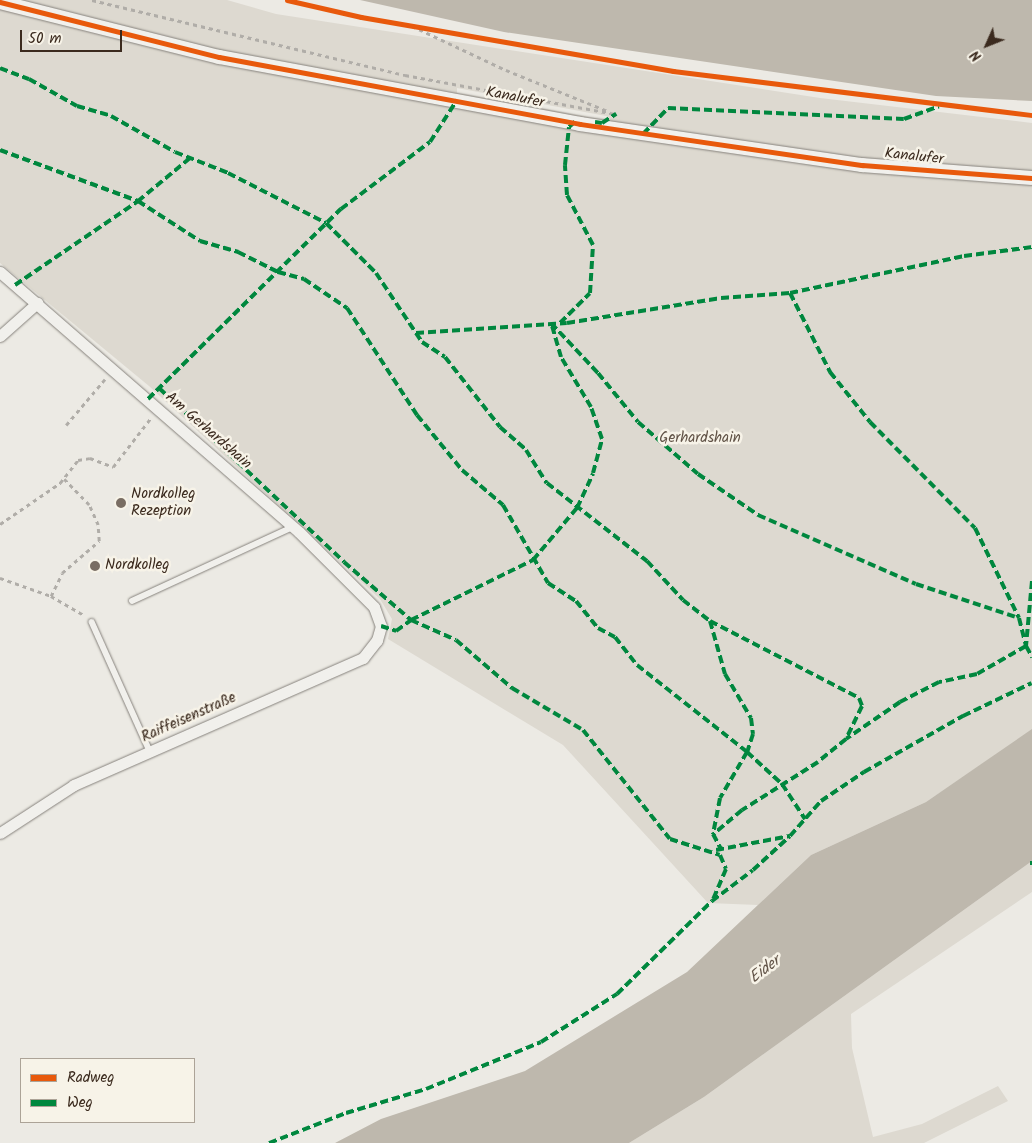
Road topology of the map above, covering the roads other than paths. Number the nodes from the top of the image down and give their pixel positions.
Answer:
1 (0, 2) edge
2 (1032, 178) edge
3 (0, 272) edge
4 (37, 303) junction
5 (0, 336) edge
6 (293, 527) junction
7 (132, 601) dead end
8 (92, 622) road end
9 (382, 626) joint
10 (150, 751) junction
11 (0, 833) edge

1 - 2 street, Kanalufer
3 - 4 street, Am Gerhardshain
4 - 5 street
4 - 6 street, Am Gerhardshain
6 - 7 lane
6 - 9 street, Am Gerhardshain
8 - 10 lane
9 - 10 street, Raiffeisenstraße
10 - 11 street, Raiffeisenstraße

